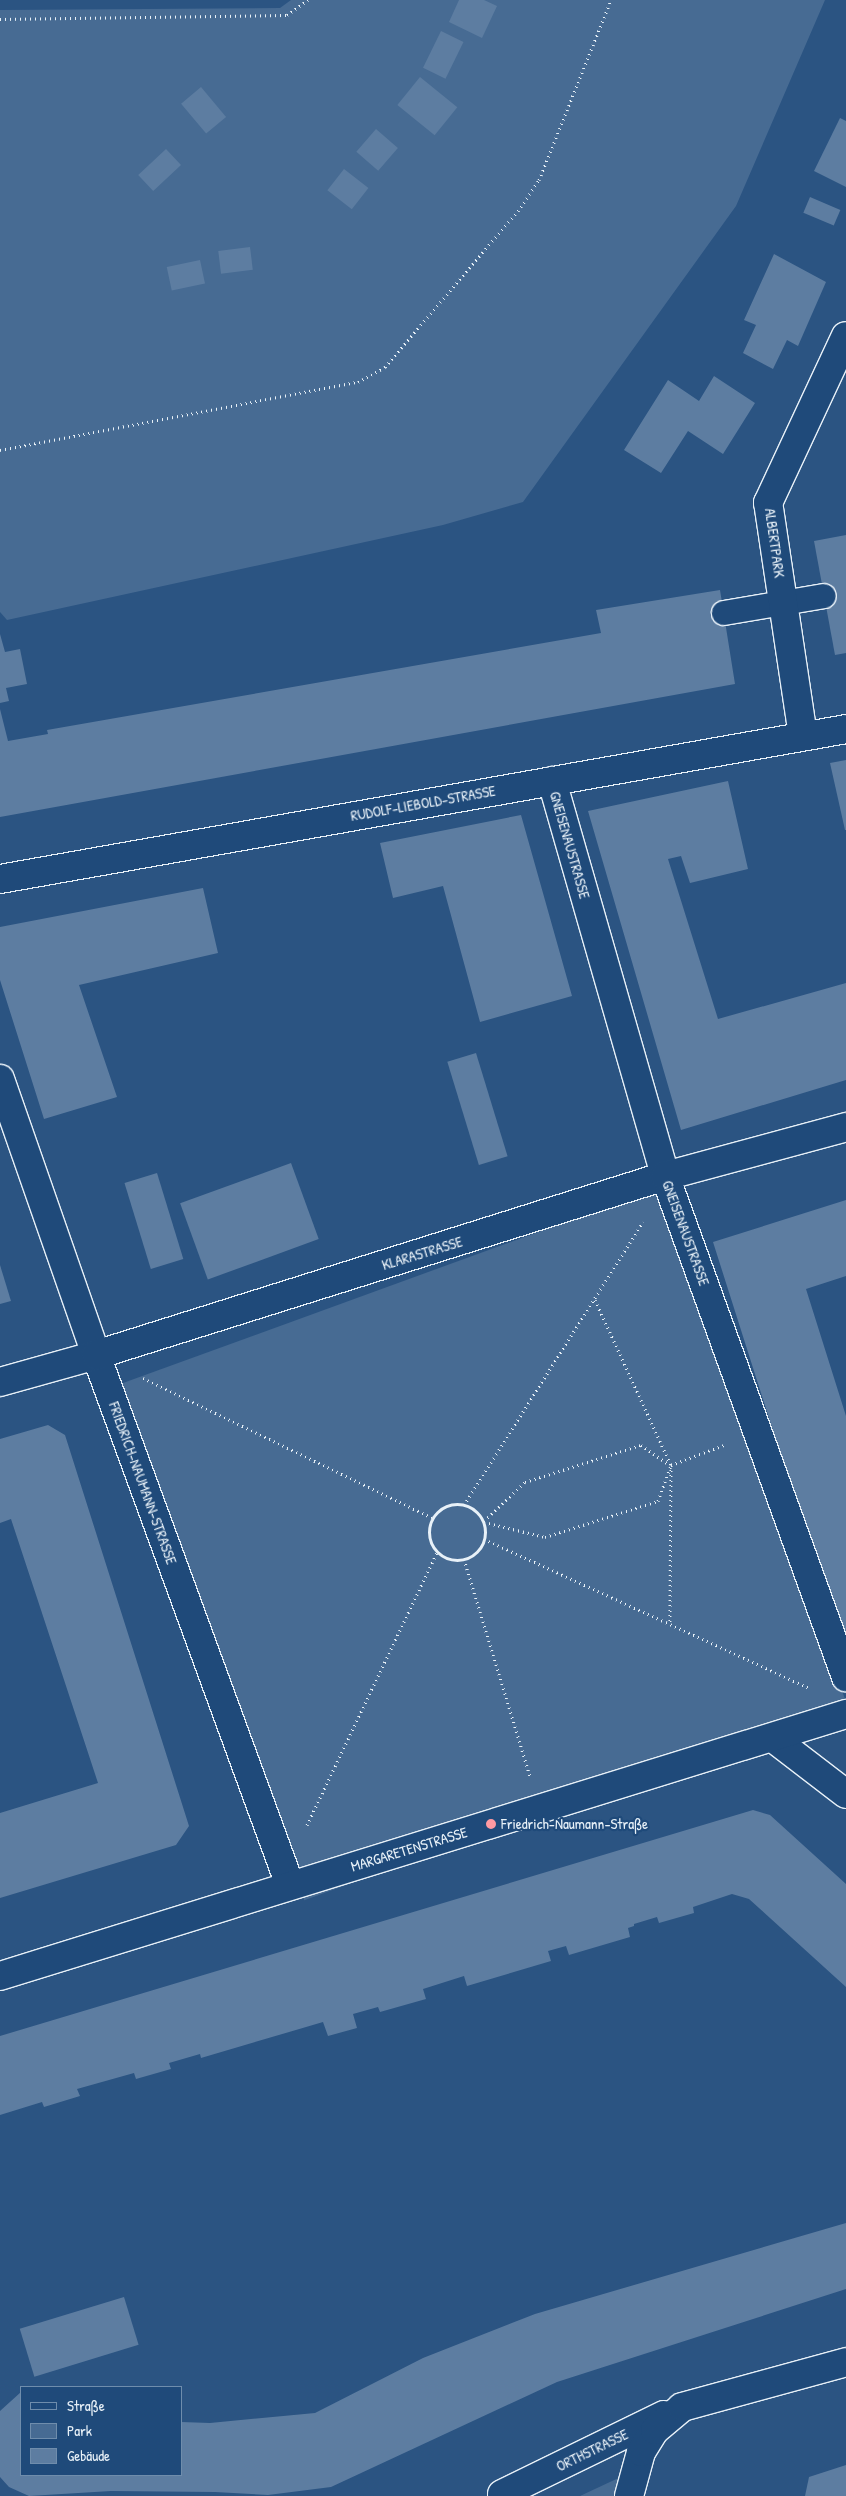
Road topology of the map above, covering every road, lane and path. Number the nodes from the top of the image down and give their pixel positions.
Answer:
1 (308, 0) edge
2 (611, 0) edge
3 (0, 19) edge
4 (846, 336) edge
5 (0, 450) edge
6 (824, 596) dead end
7 (783, 604) junction
8 (724, 613) dead end
9 (846, 729) edge
10 (804, 736) junction
11 (552, 781) junction
12 (0, 879) edge
13 (0, 1079) edge
14 (846, 1127) edge
15 (665, 1176) junction
16 (595, 1300) junction
17 (96, 1355) junction
18 (0, 1382) edge
19 (758, 1432) junction
20 (670, 1465) junction
21 (464, 1505) junction
22 (432, 1518) junction
23 (484, 1522) junction
24 (484, 1539) junction
25 (437, 1552) junction
26 (464, 1559) junction
27 (670, 1624) junction
28 (846, 1677) edge
29 (818, 1692) dead end
30 (846, 1714) edge
31 (773, 1738) junction
32 (532, 1784) dead end
33 (846, 1794) edge
34 (306, 1828) dead end
35 (290, 1885) junction
36 (0, 1976) edge
37 (846, 2362) edge
38 (682, 2407) junction
39 (502, 2494) dead end
40 (629, 2496) edge

1 - 3 path
2 - 5 path
4 - 7 street, ALBERTPARK
6 - 7 lane
7 - 8 lane
7 - 10 street, ALBERTPARK
9 - 10 street, RUDOLF-LIEBOLD-STRASSE
10 - 11 street, RUDOLF-LIEBOLD-STRASSE
11 - 12 street, RUDOLF-LIEBOLD-STRASSE
11 - 15 street, GNEISENAUSTRASSE
13 - 17 street, FRIEDRICH-NAUMANN-STRASSE
14 - 15 street, KLARASTRASSE
15 - 16 path
15 - 17 street, KLARASTRASSE
15 - 19 street, GNEISENAUSTRASSE
16 - 20 path
16 - 21 path
17 - 18 street, KLARASTRASSE
17 - 22 path
17 - 35 street, FRIEDRICH-NAUMANN-STRASSE
19 - 20 path
19 - 28 street, GNEISENAUSTRASSE
20 - 23 path
20 - 23 path
20 - 27 path
21 - 22 path
21 - 23 path
22 - 25 path
23 - 24 path
24 - 26 path
24 - 27 path
25 - 26 path
25 - 34 path
26 - 32 path
27 - 29 path
30 - 31 street, MARGARETENSTRASSE
31 - 33 street
31 - 35 street, MARGARETENSTRASSE
35 - 36 street, MARGARETENSTRASSE
37 - 38 street, ORTHSTRASSE
38 - 39 street, ORTHSTRASSE
38 - 40 street, ORTHSTRASSE

